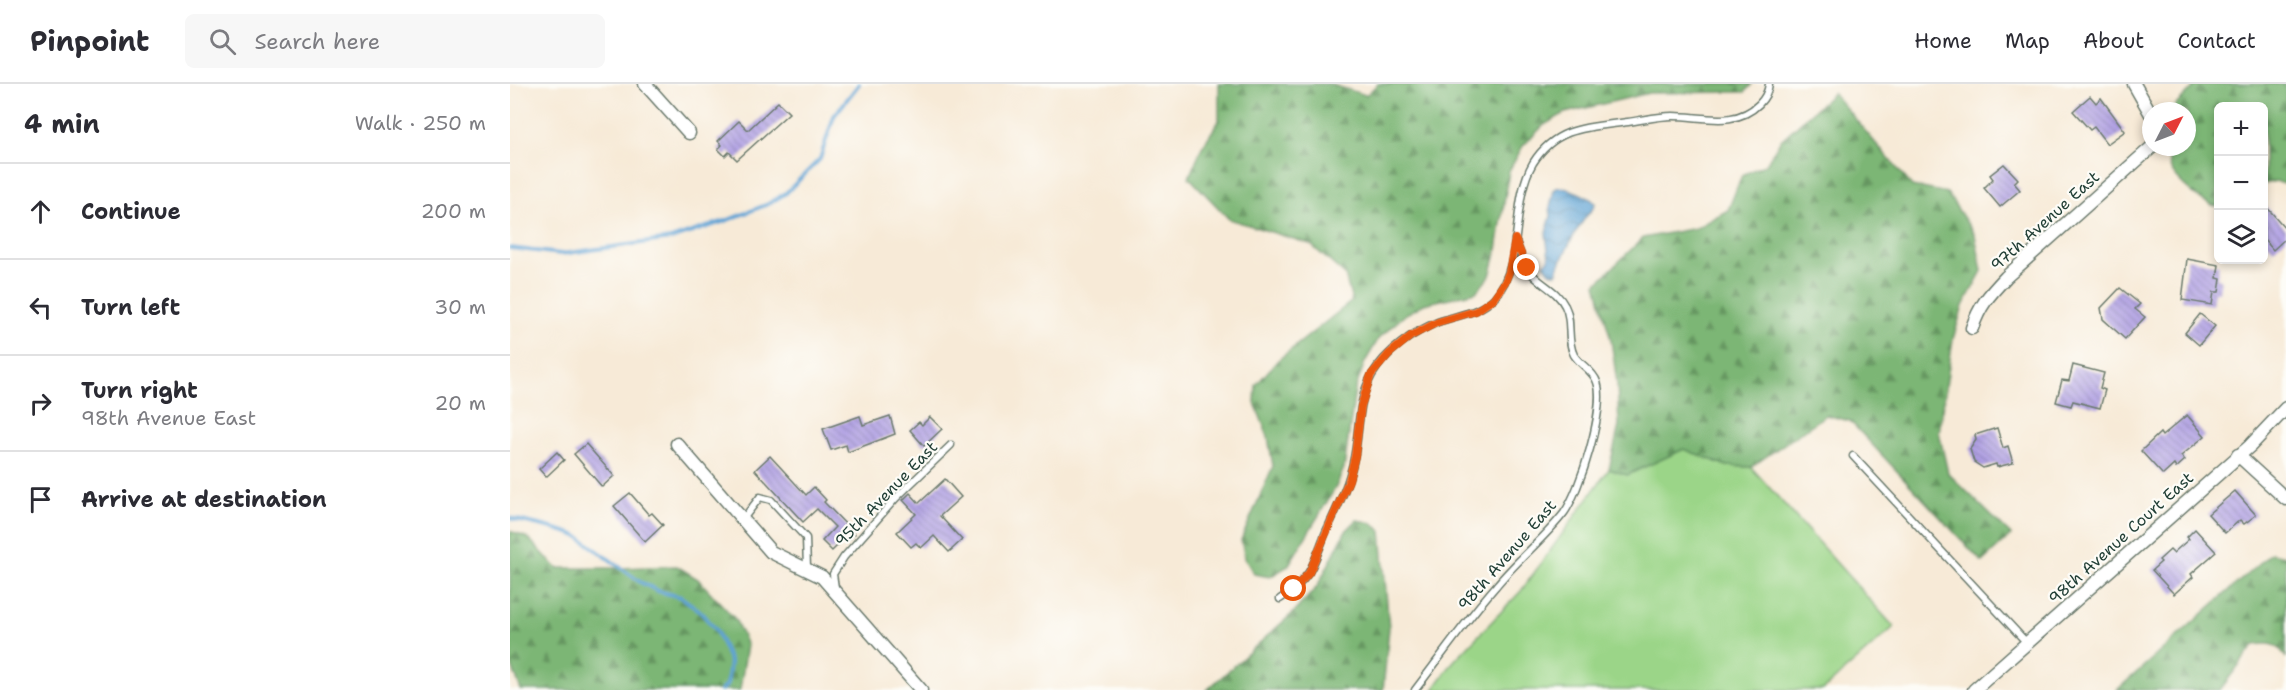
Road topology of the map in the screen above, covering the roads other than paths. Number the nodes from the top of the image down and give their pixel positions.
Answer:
1 (645, 84) edge
2 (1769, 84) edge
3 (2134, 84) edge
4 (2144, 102) edge
5 (689, 133) dead end
6 (2142, 156) edge
7 (1515, 239) junction
8 (1972, 328) dead end
9 (2286, 408) edge
10 (677, 444) dead end
11 (951, 445) dead end
12 (2238, 455) junction
13 (1853, 456) dead end
14 (2286, 499) edge
15 (742, 519) junction
16 (807, 568) junction
17 (838, 594) junction
18 (1280, 599) dead end
19 (2027, 643) junction
20 (921, 690) edge
21 (1415, 690) edge
22 (1974, 690) edge

1 - 5 street
2 - 7 lane
3 - 4 street
6 - 8 street, 97th Avenue East
7 - 18 lane
7 - 21 lane, 98th Avenue East
9 - 12 street, 98th Avenue Court East
10 - 15 street
11 - 17 lane, 95th Avenue East
12 - 14 street
12 - 19 street, 98th Avenue Court East
13 - 19 lane
15 - 16 street
15 - 16 lane
16 - 17 street
17 - 20 street
19 - 22 street, 98th Avenue Court East

